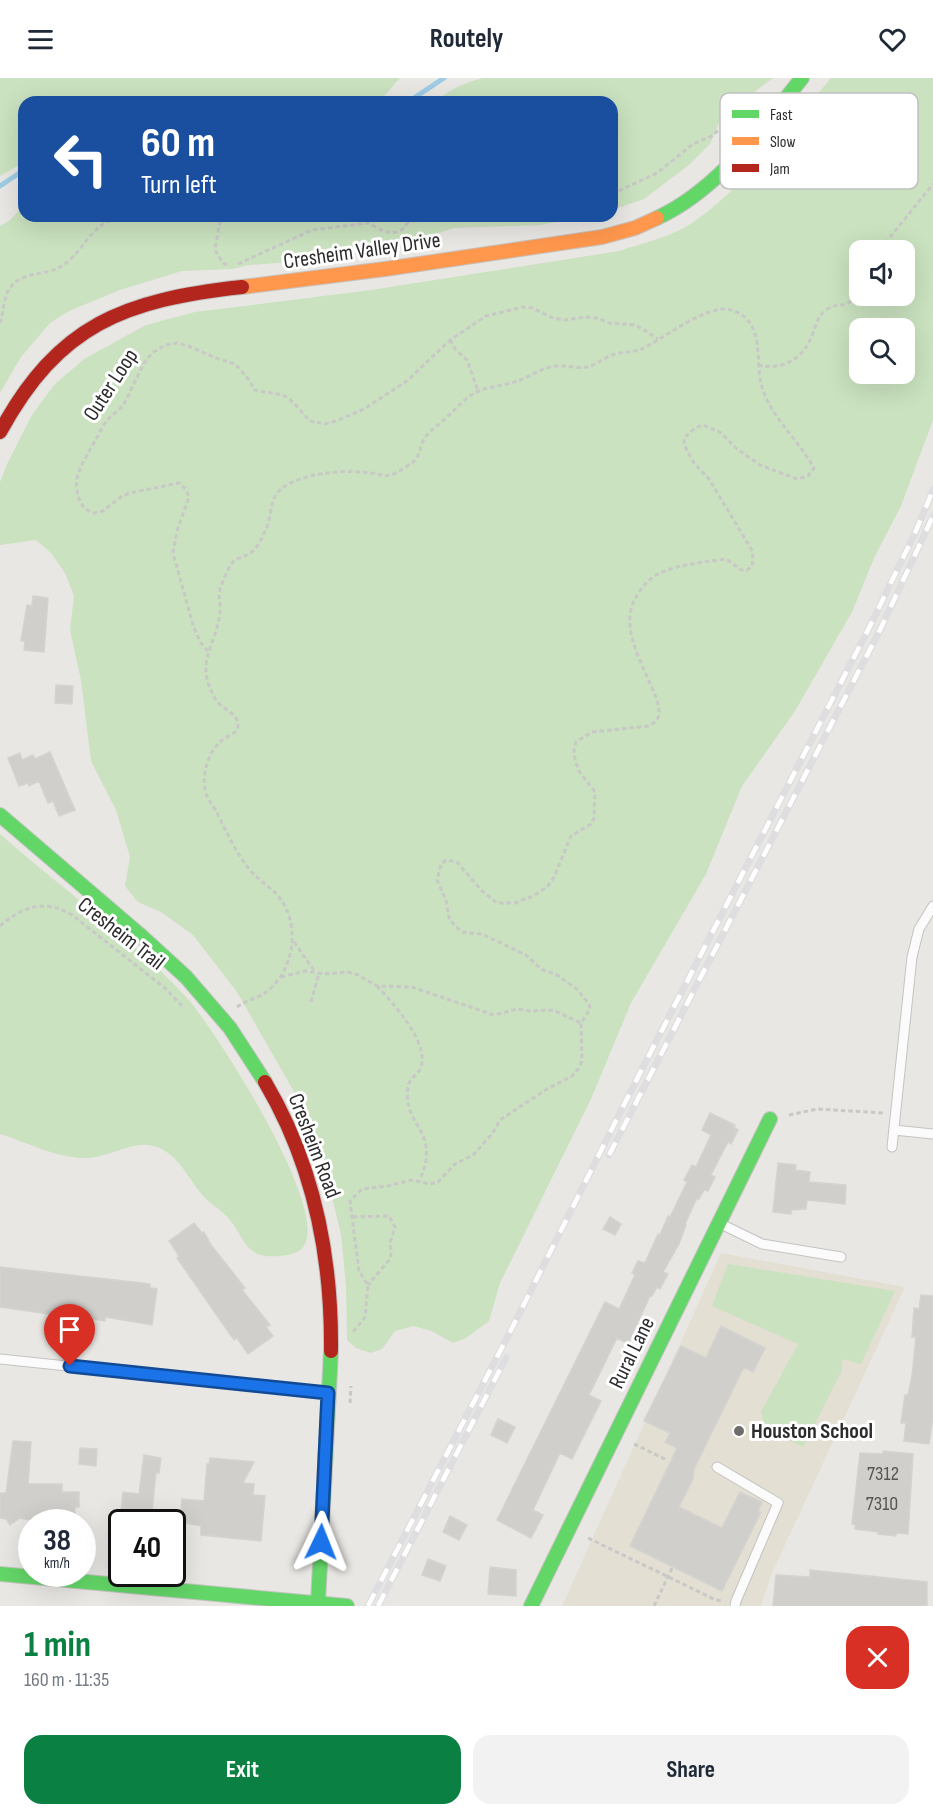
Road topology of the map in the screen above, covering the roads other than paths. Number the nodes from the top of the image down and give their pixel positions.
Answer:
1 (802, 78) edge
2 (790, 93) edge
3 (720, 173) edge
4 (0, 432) edge
5 (0, 815) edge
6 (933, 906) edge
7 (770, 1119) road end
8 (894, 1130) junction
9 (933, 1134) edge
10 (892, 1147) dead end
11 (719, 1223) junction
12 (841, 1257) dead end
13 (0, 1359) edge
14 (328, 1393) junction
15 (717, 1467) dead end
16 (0, 1574) edge
17 (318, 1603) junction
18 (736, 1603) edge
19 (341, 1605) edge
20 (531, 1606) edge

1 - 2 street, Cresheim Valley Drive
3 - 4 street, Cresheim Valley Drive
5 - 14 street, Cresheim Road
6 - 8 lane
7 - 11 street, Rural Lane
8 - 9 lane
8 - 10 lane
11 - 12 lane
11 - 20 street, Rural Lane
13 - 14 lane
14 - 17 street, Cresheim Road
15 - 18 lane
16 - 17 street
17 - 19 street

